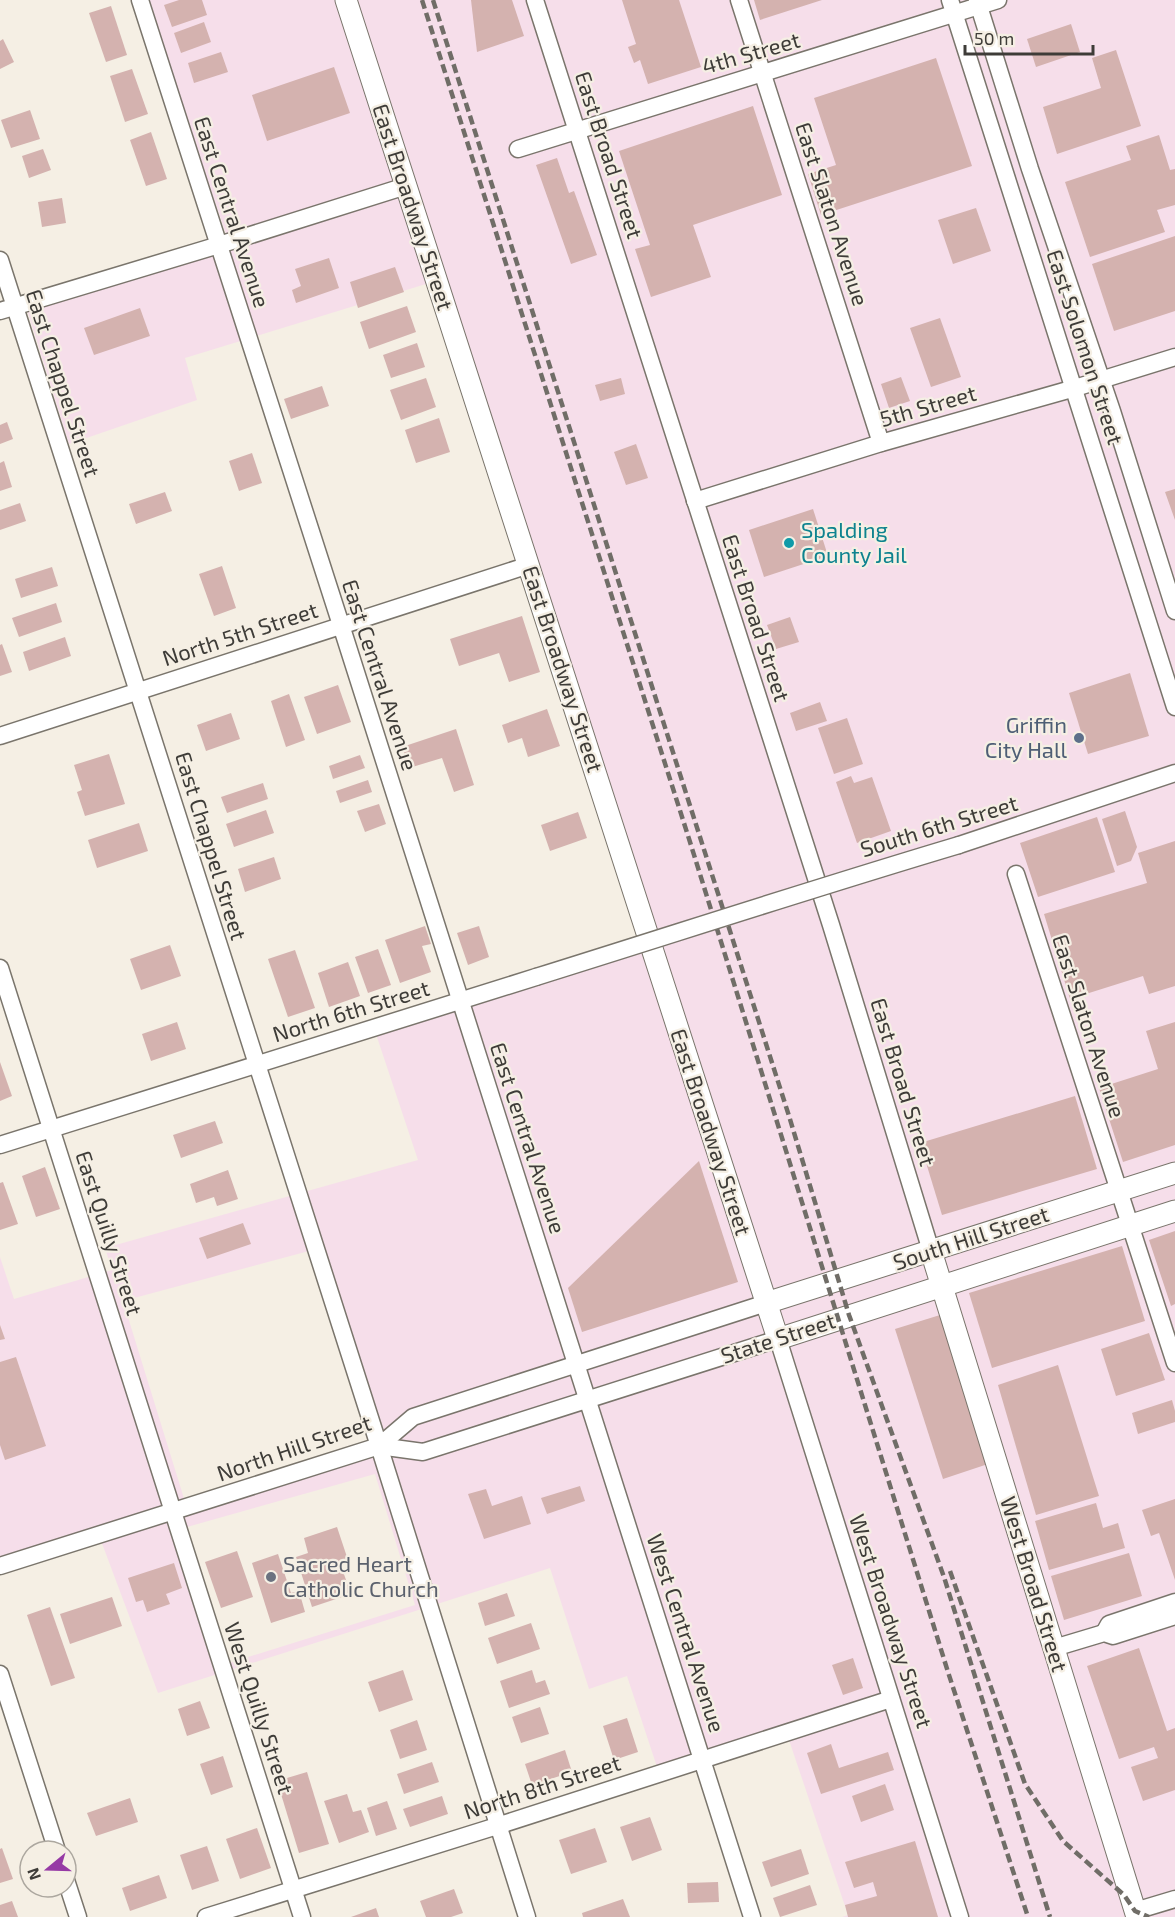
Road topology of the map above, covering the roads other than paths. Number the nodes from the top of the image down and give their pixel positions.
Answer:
1 (140, 0) edge
2 (346, 0) edge
3 (535, 0) edge
4 (739, 0) edge
5 (998, 0) edge
6 (978, 3) edge
7 (953, 7) edge
8 (764, 74) junction
9 (578, 131) junction
10 (518, 149) dead end
11 (406, 186) junction
12 (219, 245) junction
13 (0, 260) edge
14 (7, 309) edge
15 (1175, 357) edge
16 (1101, 380) junction
17 (1075, 388) junction
18 (881, 443) junction
19 (695, 501) junction
20 (529, 565) junction
21 (1175, 610) edge
22 (341, 625) junction
23 (138, 690) junction
24 (1175, 707) edge
25 (0, 736) edge
26 (1175, 773) edge
27 (1016, 874) dead end
28 (716, 921) joint
29 (0, 968) edge
30 (460, 1000) junction
31 (256, 1064) junction
32 (52, 1129) junction
33 (0, 1145) edge
34 (1175, 1173) edge
35 (1120, 1191) junction
36 (1175, 1211) edge
37 (1131, 1225) junction
38 (931, 1251) junction
39 (942, 1287) junction
40 (766, 1303) junction
41 (778, 1340) junction
42 (1175, 1363) edge
43 (577, 1364) junction
44 (588, 1399) junction
45 (379, 1446) junction
46 (174, 1512) junction
47 (0, 1566) edge
48 (1175, 1602) edge
49 (1175, 1616) edge
50 (1104, 1633) junction
51 (1054, 1648) junction
52 (0, 1674) edge
53 (891, 1699) junction
54 (702, 1760) junction
55 (497, 1826) junction
56 (53, 1839) edge
57 (293, 1889) junction
58 (72, 1899) edge
59 (1175, 1899) edge
60 (1136, 1914) edge
61 (78, 1917) edge
62 (206, 1917) edge
63 (303, 1917) edge
64 (527, 1917) edge
65 (752, 1917) edge
66 (960, 1917) edge

1 - 12 street, East Central Avenue
2 - 11 main road, East Broadway Street
3 - 9 street, East Broad Street
4 - 8 street, East Slaton Avenue
5 - 6 street, 4th Street
6 - 7 street, 4th Street
6 - 16 street, East Solomon Street
7 - 8 street, 4th Street
7 - 17 street, East Solomon Street
8 - 9 street, 4th Street
8 - 18 street, East Slaton Avenue
9 - 10 street, 4th Street
9 - 19 street, East Broad Street
11 - 12 street
11 - 20 main road, East Broadway Street
12 - 14 street
12 - 22 street, East Central Avenue
13 - 14 street, East Chappel Street
14 - 23 street, East Chappel Street
15 - 16 street, 5th Street
16 - 17 street, 5th Street
16 - 21 street, East Solomon Street
17 - 18 street, 5th Street
17 - 24 street, East Solomon Street
18 - 19 street, 5th Street
19 - 38 street, East Broad Street
20 - 22 street, North 5th Street
20 - 40 main road, East Broadway Street
22 - 23 street, North 5th Street
22 - 30 street, East Central Avenue
23 - 25 street, North 5th Street
23 - 31 street, East Chappel Street
26 - 28 street, South 6th Street, bridge
27 - 35 street, East Slaton Avenue
28 - 30 street, North 6th Street, bridge
29 - 32 street, East Quilly Street
30 - 31 street, North 6th Street
30 - 43 street, East Central Avenue
31 - 32 street, North 6th Street
31 - 45 street, East Chappel Street
32 - 33 street, North 6th Street
32 - 46 street, East Quilly Street
34 - 35 main road, South Hill Street
35 - 37 street, East Slaton Avenue
35 - 38 main road, South Hill Street
36 - 37 main road, State Street
37 - 39 main road, State Street
37 - 42 street, East Slaton Avenue
38 - 39 main road, West Broad Street
38 - 40 main road, South Hill Street
39 - 41 main road, State Street
39 - 51 main road, West Broad Street
40 - 41 main road, East Broadway Street
40 - 43 street, North Hill Street
41 - 44 street, State Street
41 - 53 street, West Broadway Street
43 - 44 street, West Central Avenue
43 - 45 street, North Hill Street
44 - 45 street, State Street
44 - 54 street, West Central Avenue
45 - 46 street, North Hill Street
45 - 55 street, East Chappel Street
46 - 47 street, North Hill Street
46 - 57 street, West Quilly Street
48 - 50 street
49 - 50 street
50 - 51 street
51 - 60 main road, West Broad Street
52 - 56 street
53 - 54 street, North 8th Street
53 - 66 street, West Broadway Street
54 - 55 street, North 8th Street
54 - 65 street, West Central Avenue
55 - 57 street, North 8th Street
55 - 64 street, East Chappel Street
57 - 62 street, North 8th Street
57 - 63 street, West Quilly Street
58 - 61 street
59 - 60 street

